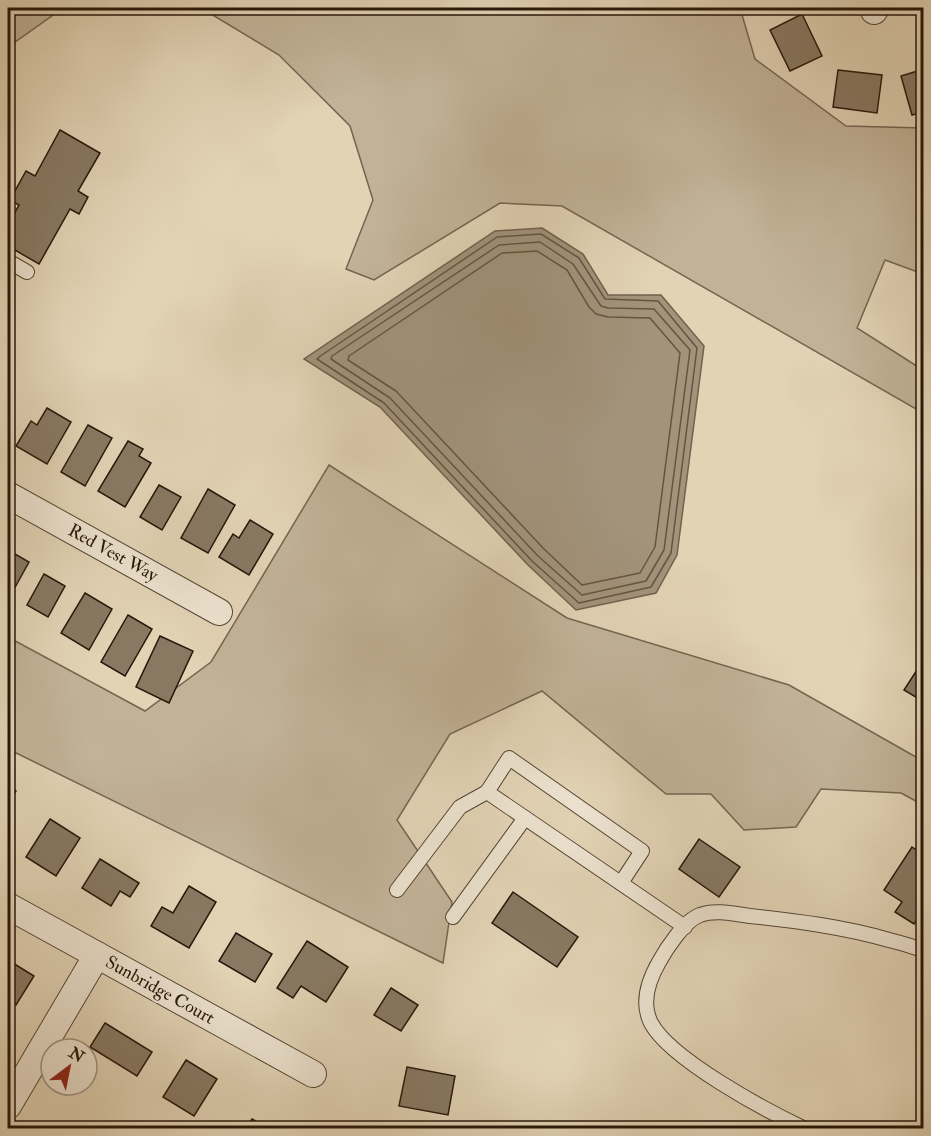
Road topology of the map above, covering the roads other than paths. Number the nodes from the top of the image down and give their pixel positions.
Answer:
1 (8, 261) edge
2 (27, 272) dead end
3 (8, 495) edge
4 (219, 612) dead end
5 (486, 792) junction
6 (525, 818) junction
7 (621, 883) junction
8 (396, 890) dead end
9 (8, 906) edge
10 (453, 916) dead end
11 (685, 927) junction
12 (921, 945) edge
13 (96, 955) junction
14 (313, 1074) dead end
15 (8, 1106) edge
16 (803, 1128) edge

1 - 2 lane
3 - 4 street, Red Vest Way
5 - 6 lane
5 - 7 lane
5 - 8 lane
6 - 7 lane
6 - 10 lane
7 - 11 lane
9 - 13 street, Sunbridge Court
11 - 12 lane
11 - 16 lane
13 - 14 street, Sunbridge Court
13 - 15 street

